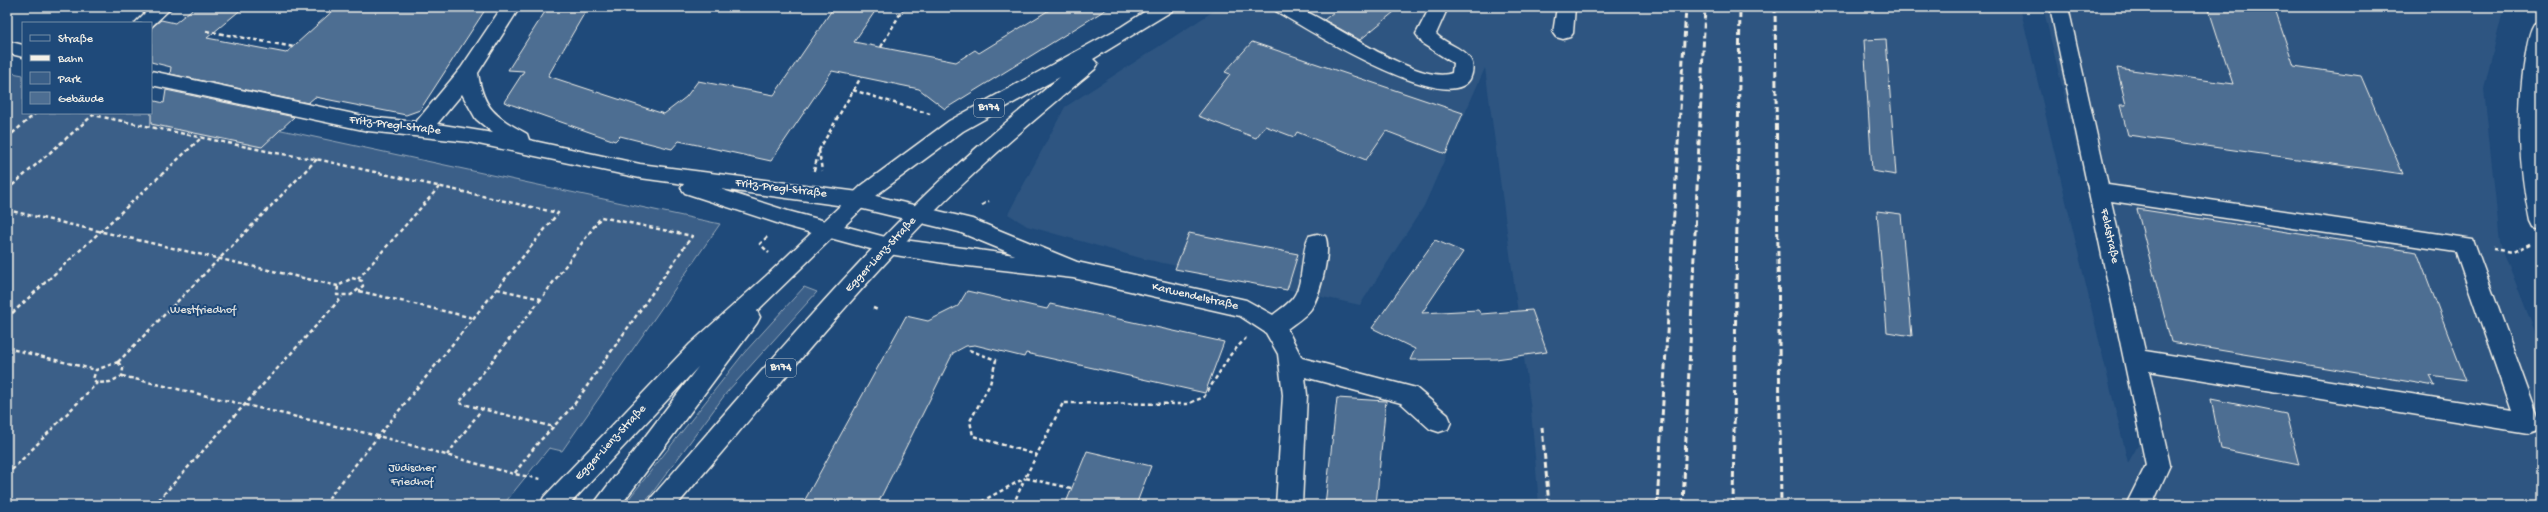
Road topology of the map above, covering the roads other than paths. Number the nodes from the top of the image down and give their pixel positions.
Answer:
1 (163, 7) edge
2 (511, 7) edge
3 (1165, 7) edge
4 (1283, 7) edge
5 (1439, 7) edge
6 (1566, 7) edge
7 (2065, 11) edge
8 (145, 22) edge
9 (2541, 28) edge
10 (1128, 31) junction
11 (1563, 33) dead end
12 (7, 48) edge
13 (22, 51) edge
14 (468, 73) junction
15 (152, 78) edge
16 (422, 129) junction
17 (537, 149) junction
18 (640, 171) junction
19 (2099, 191) junction
20 (859, 200) junction
21 (920, 213) junction
22 (2541, 221) edge
23 (827, 229) junction
24 (1318, 242) dead end
25 (889, 246) junction
26 (1073, 270) junction
27 (774, 282) junction
28 (1269, 324) junction
29 (2135, 360) junction
30 (1291, 364) junction
31 (1439, 422) dead end
32 (553, 505) edge
33 (606, 505) edge
34 (660, 505) edge
35 (1288, 505) edge
36 (2139, 505) edge

1 - 8 main road
2 - 14 main road
3 - 10 main road, Egger-Lienz-Straße / B174
4 - 5 main road
6 - 11 main road
7 - 19 main road, Feldstraße
9 - 22 main road
10 - 20 main road, Egger-Lienz-Straße / B174
10 - 21 main road, Egger-Lienz-Straße / B174
12 - 13 main road
14 - 16 main road
14 - 17 main road
15 - 16 main road, Fritz-Pregl-Straße
16 - 17 main road, Fritz-Pregl-Straße
17 - 18 main road, Fritz-Pregl-Straße
18 - 20 main road, Fritz-Pregl-Straße
18 - 23 main road, Fritz-Pregl-Straße
19 - 29 main road, Feldstraße
19 - 29 main road
20 - 21 main road, Fritz-Pregl-Straße
20 - 23 main road, Egger-Lienz-Straße / B174
21 - 25 main road, Egger-Lienz-Straße / B174
21 - 26 main road, Karwendelstraße
23 - 25 main road, Fritz-Pregl-Straße
23 - 27 main road, Egger-Lienz-Straße / B174
24 - 28 main road
25 - 26 main road, Karwendelstraße
25 - 34 main road, Egger-Lienz-Straße / B174
26 - 28 main road, Karwendelstraße
27 - 32 main road, Egger-Lienz-Straße / B174
27 - 33 main road, Egger-Lienz-Straße
28 - 30 main road, Karwendelstraße
29 - 36 main road, Feldstraße
30 - 31 main road
30 - 35 main road, Karwendelstraße

